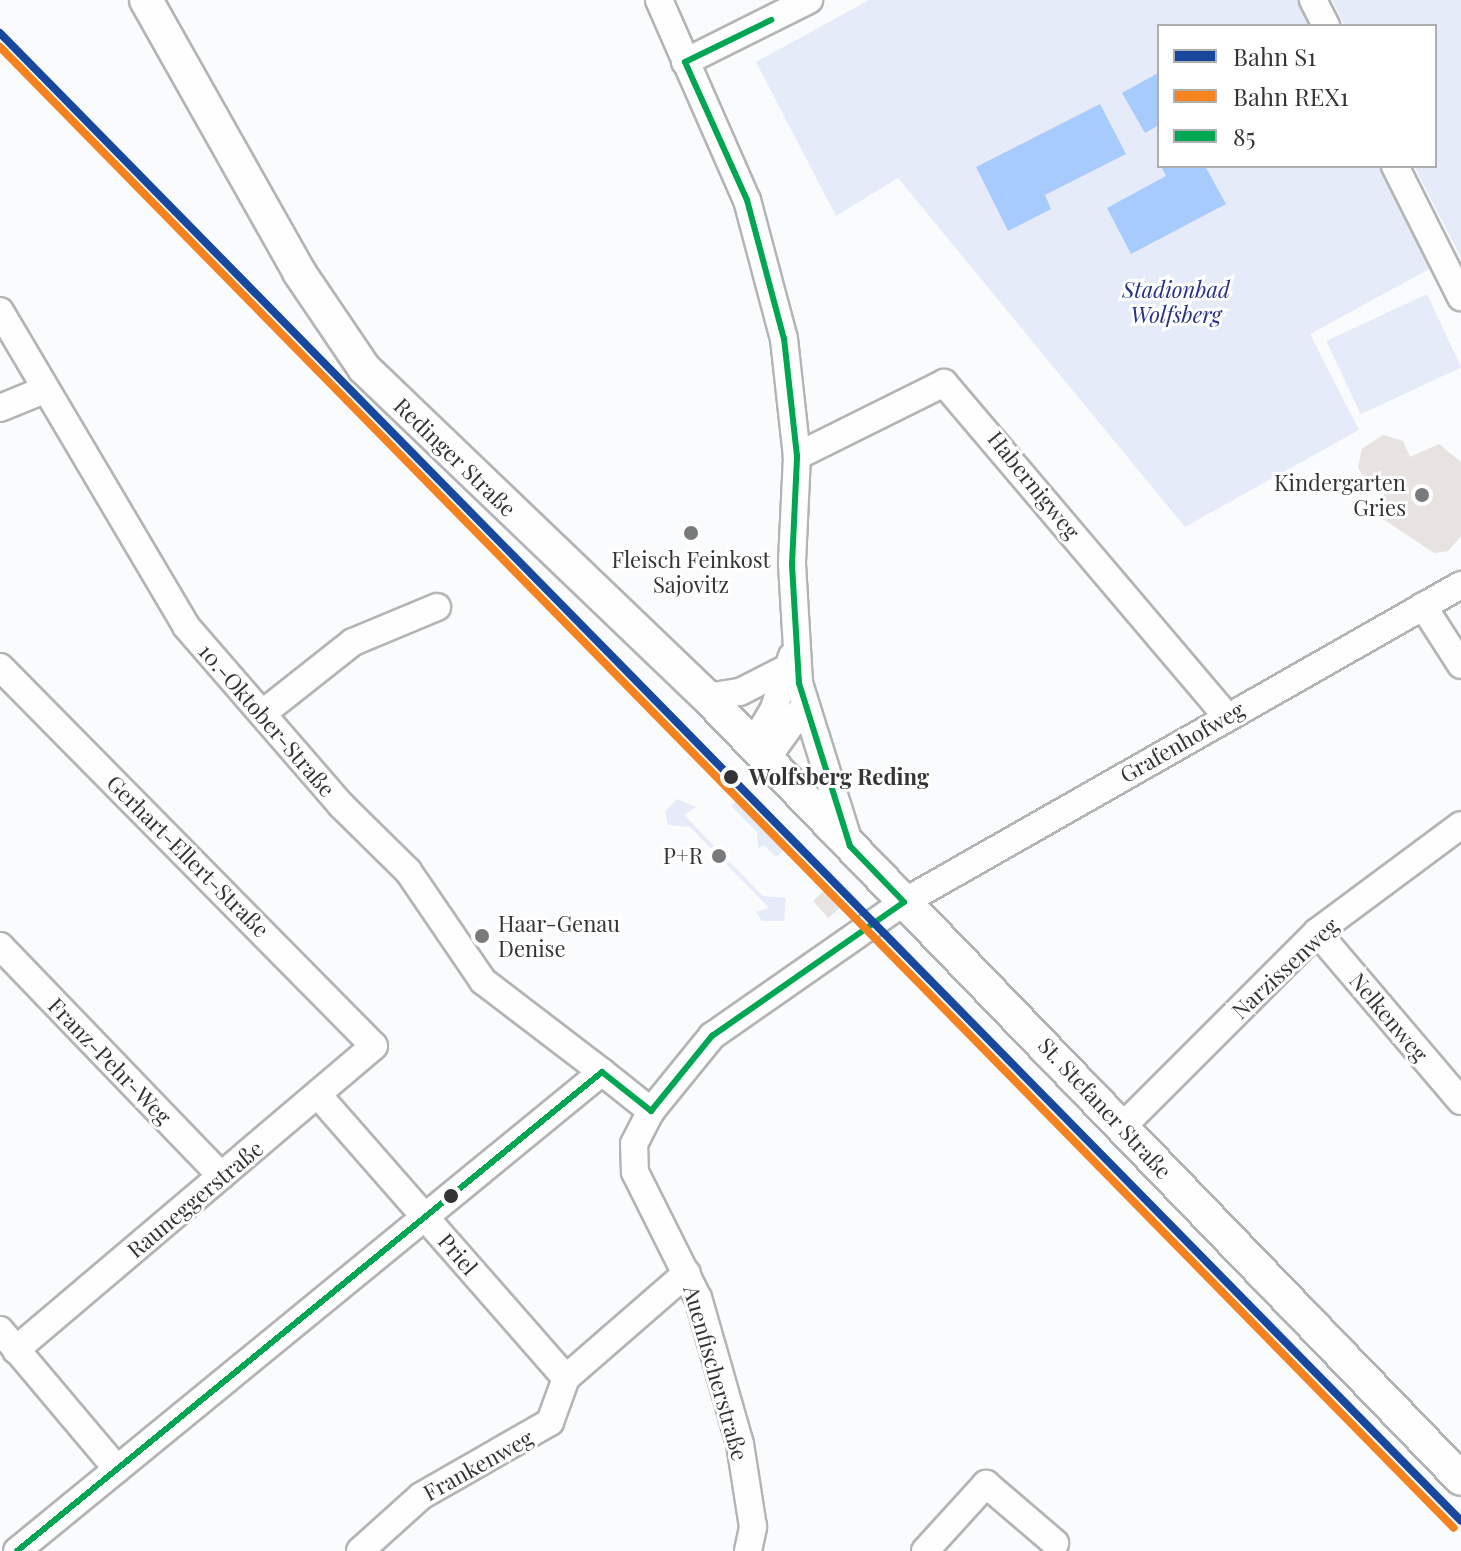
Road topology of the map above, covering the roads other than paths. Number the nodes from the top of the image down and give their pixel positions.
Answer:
1 (146, 0) edge
2 (659, 0) edge
3 (809, 0) edge
4 (1313, 0) edge
5 (1325, 24) edge
6 (685, 62) junction
7 (1396, 168) edge
8 (1461, 297) edge
9 (0, 311) edge
10 (44, 390) junction
11 (0, 408) edge
12 (797, 456) junction
13 (1461, 585) edge
14 (1423, 606) junction
15 (437, 607) dead end
16 (796, 637) junction
17 (1461, 665) edge
18 (0, 667) edge
19 (789, 667) junction
20 (707, 697) junction
21 (805, 705) junction
22 (263, 713) junction
23 (1227, 717) junction
24 (760, 751) junction
25 (1461, 825) edge
26 (850, 846) junction
27 (904, 902) junction
28 (1317, 932) junction
29 (0, 946) edge
30 (374, 1046) joint
31 (602, 1072) junction
32 (319, 1096) junction
33 (1461, 1101) edge
34 (651, 1111) junction
35 (1122, 1127) junction
36 (221, 1176) junction
37 (425, 1216) junction
38 (687, 1273) junction
39 (8, 1340) edge
40 (566, 1378) junction
41 (117, 1469) junction
42 (1461, 1479) edge
43 (1055, 1543) dead end
44 (17, 1551) edge
45 (360, 1551) edge
46 (748, 1551) edge
47 (925, 1551) edge

1 - 20 main road, Redinger Straße
2 - 6 street, St. Stefaner Straße
3 - 6 street
4 - 5 street
6 - 12 street, St. Stefaner Straße
7 - 8 street
9 - 10 street, 10.-Oktober-Straße
10 - 11 street
10 - 22 street, 10.-Oktober-Straße
12 - 16 street, St. Stefaner Straße
12 - 23 street, Habernigweg
13 - 14 street, Grafenhofweg
14 - 17 street
14 - 23 street, Grafenhofweg
15 - 22 street
16 - 19 street, St. Stefaner Straße
16 - 21 street, St. Stefaner Straße
18 - 30 street, Gerhart-Ellert-Straße
19 - 20 street
19 - 24 street, St. Stefaner Straße
20 - 24 main road, Redinger Straße
21 - 24 street
21 - 26 street, St. Stefaner Straße
22 - 31 street, 10.-Oktober-Straße
23 - 27 street, Grafenhofweg
24 - 26 main road, Redinger Straße
25 - 28 street, Narzissenweg
26 - 27 main road, St. Stefaner Straße
27 - 34 street, Auenfischerstraße
27 - 35 main road, St. Stefaner Straße
28 - 33 street, Nelkenweg
28 - 35 street, Narzissenweg
29 - 36 street, Franz-Pehr-Weg
30 - 32 street, Rauneggerstraße
31 - 34 street, 10.-Oktober-Straße
31 - 37 street
32 - 36 street, Rauneggerstraße
32 - 37 street, Priel
34 - 38 street, Auenfischerstraße
35 - 42 main road, St. Stefaner Straße
36 - 39 street, Rauneggerstraße
37 - 40 street, Priel
37 - 41 street
38 - 40 street, Frankenweg
38 - 46 street, Auenfischerstraße
39 - 41 street
40 - 45 street, Frankenweg
41 - 44 street
43 - 47 street

